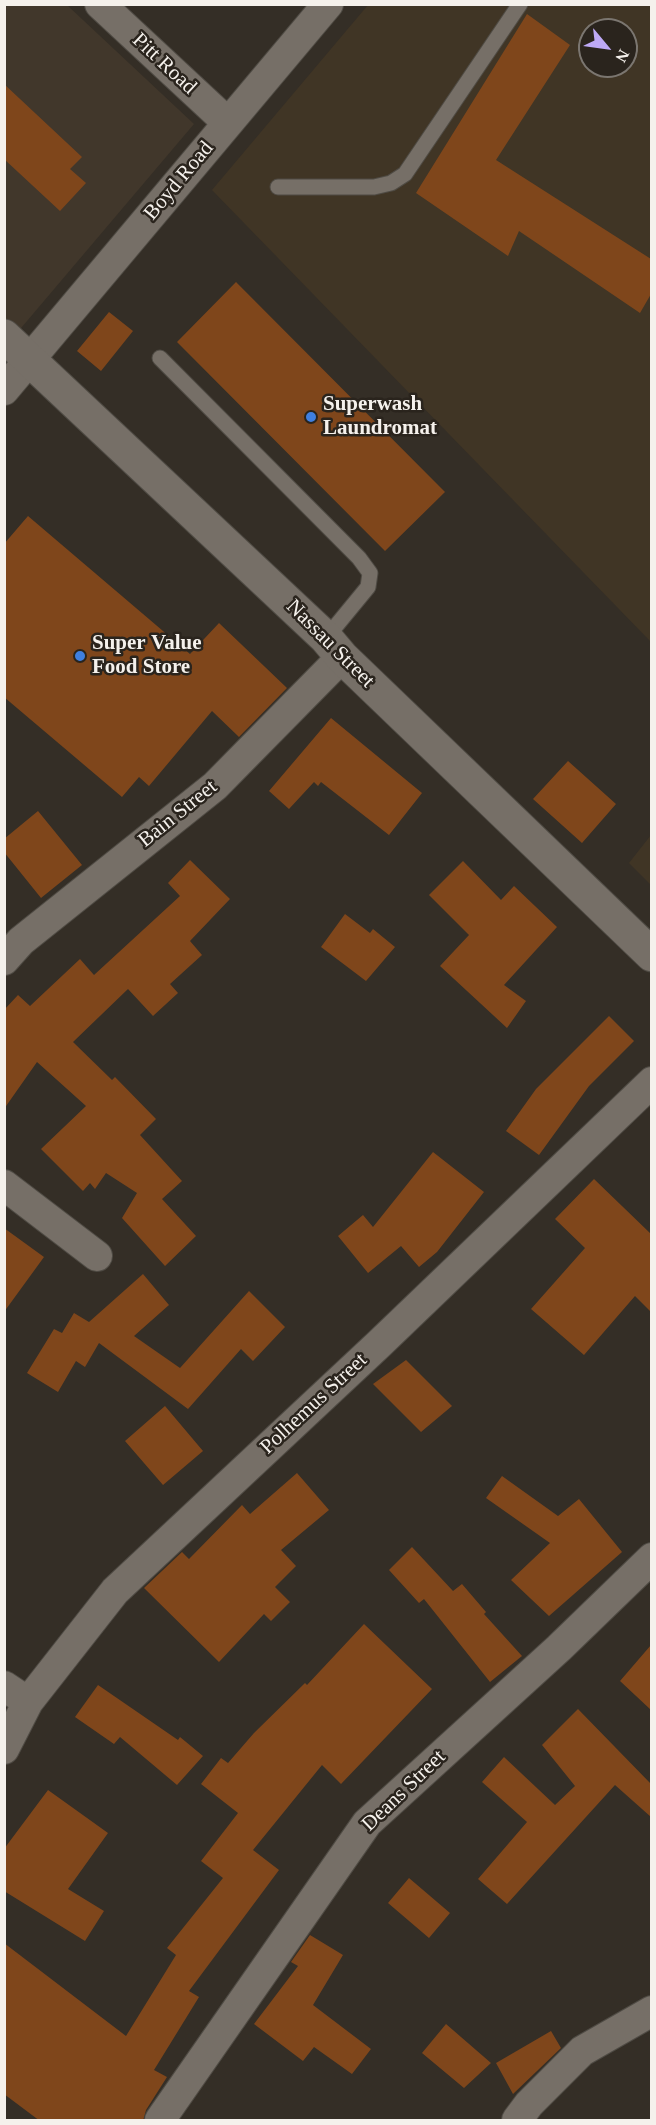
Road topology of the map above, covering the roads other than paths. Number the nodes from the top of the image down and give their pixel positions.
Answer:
1 (100, 4) edge
2 (327, 4) edge
3 (520, 4) edge
4 (228, 123) junction
5 (279, 187) dead end
6 (4, 336) edge
7 (31, 358) junction
8 (160, 358) dead end
9 (4, 390) edge
10 (334, 647) junction
11 (651, 955) edge
12 (4, 960) edge
13 (651, 1082) edge
14 (4, 1185) edge
15 (98, 1256) dead end
16 (651, 1558) edge
17 (16, 1694) edge
18 (4, 1749) edge
19 (651, 2011) edge
20 (160, 2121) edge
21 (517, 2121) edge

1 - 4 street, Pitt Road
2 - 4 street, Boyd Road
3 - 5 lane
4 - 7 street, Boyd Road
6 - 7 main road, Nassau Street
7 - 9 street, Boyd Road
7 - 10 main road, Nassau Street
8 - 10 lane
10 - 11 main road, Nassau Street
10 - 12 street, Bain Street
13 - 17 street, Polhemus Street
14 - 15 street
16 - 20 street, Deans Street
17 - 18 street, Polhemus Street
19 - 21 street

